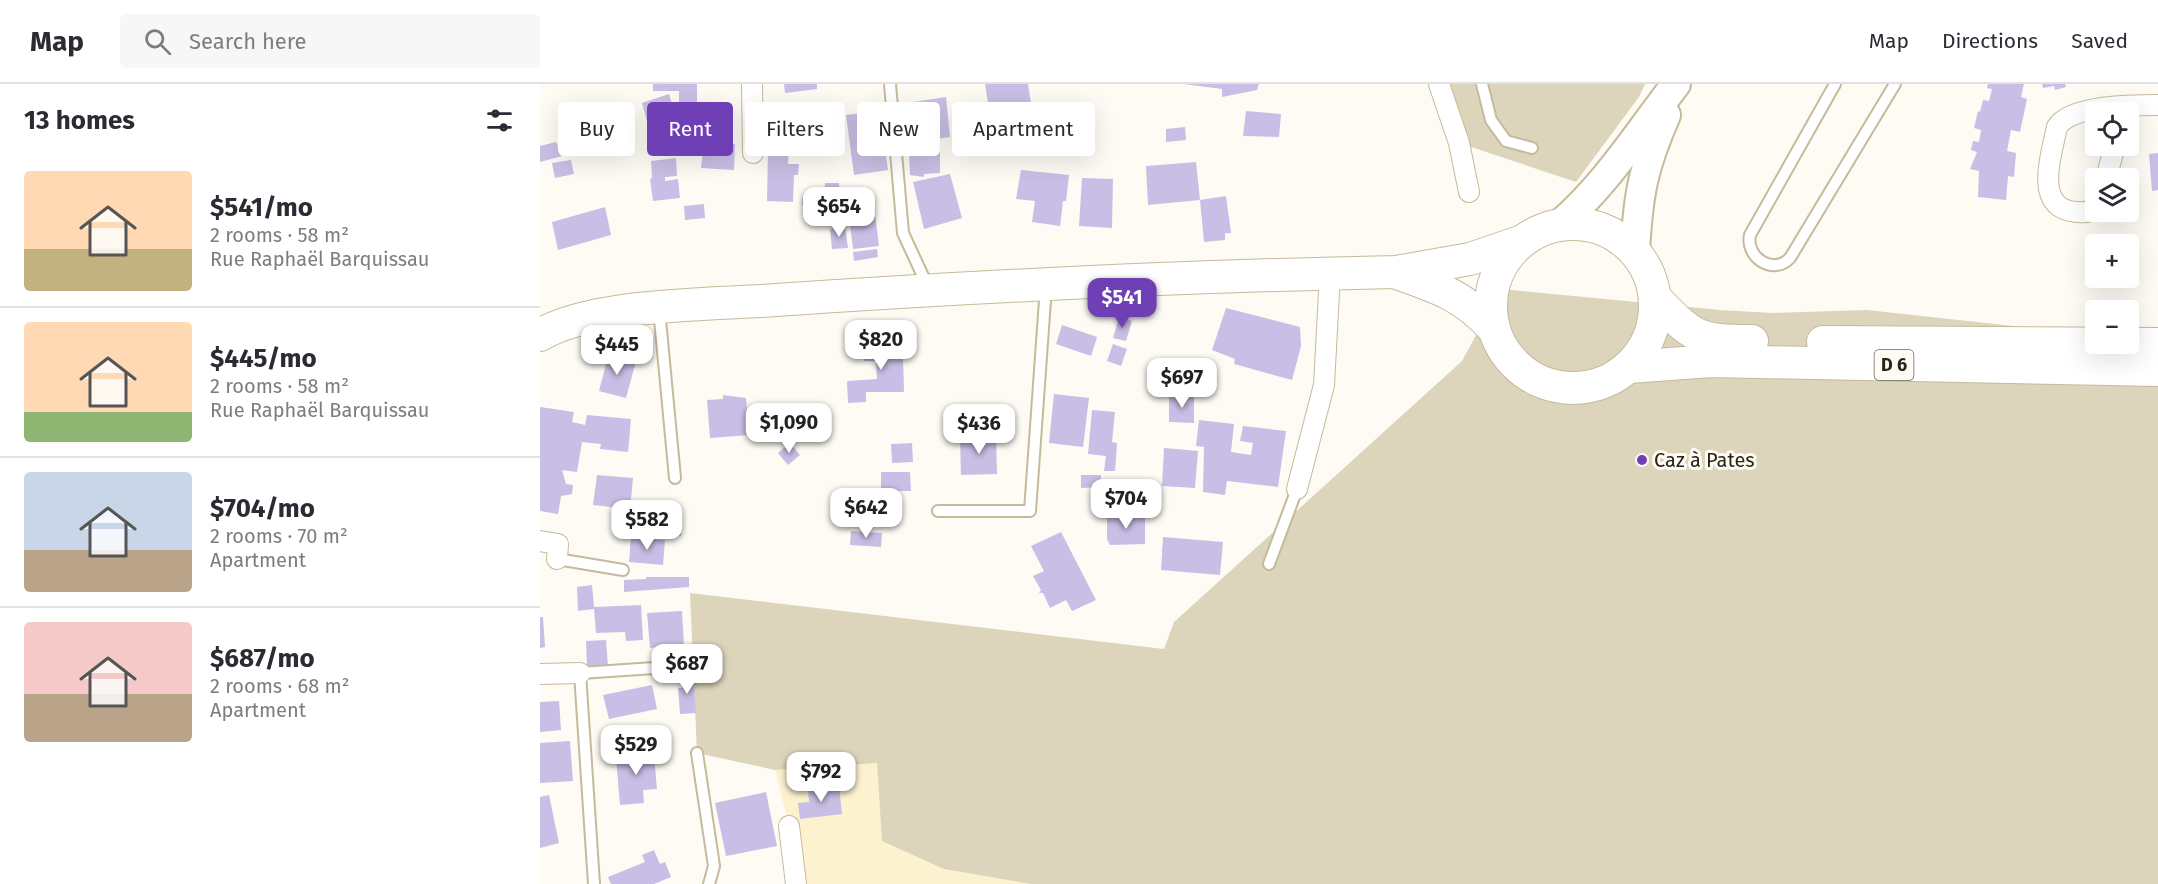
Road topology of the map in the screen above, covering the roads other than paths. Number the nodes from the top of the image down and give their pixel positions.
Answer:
1 (752, 84) edge
2 (890, 84) edge
3 (1439, 84) edge
4 (1482, 84) edge
5 (1677, 84) edge
6 (1835, 84) edge
7 (1895, 84) edge
8 (752, 102) edge
9 (2158, 105) edge
10 (2139, 107) edge
11 (2085, 113) edge
12 (1532, 148) dead end
13 (1469, 192) dead end
14 (2085, 212) edge
15 (1559, 225) junction
16 (1520, 242) junction
17 (1635, 252) junction
18 (1396, 272) junction
19 (1330, 274) junction
20 (1046, 286) junction
21 (929, 290) junction
22 (1656, 299) junction
23 (659, 308) junction
24 (1492, 327) junction
25 (540, 335) edge
26 (2158, 345) edge
27 (1629, 367) junction
28 (2158, 370) edge
29 (675, 478) dead end
30 (1297, 489) joint
31 (938, 511) dead end
32 (540, 542) edge
33 (557, 559) joint
34 (1269, 564) dead end
35 (623, 570) dead end
36 (684, 666) dead end
37 (540, 674) edge
38 (580, 674) junction
39 (697, 753) dead end
40 (789, 826) dead end
41 (594, 884) edge
42 (709, 884) edge
43 (796, 884) edge

1 - 8 street
2 - 21 lane
3 - 13 street
4 - 12 lane
5 - 15 main road
5 - 17 main road
6 - 7 lane
9 - 10 street
11 - 14 street
15 - 16 main road
15 - 17 main road
16 - 18 main road
16 - 24 main road
17 - 22 main road
18 - 19 main road
18 - 24 main road
19 - 20 main road
19 - 30 street
20 - 21 main road
20 - 31 lane
21 - 23 main road
22 - 26 main road, D 6
22 - 27 main road
23 - 25 main road
23 - 29 lane
24 - 27 main road
27 - 28 main road, D 6
30 - 34 lane
32 - 33 street
33 - 35 lane
36 - 38 lane
37 - 38 street
38 - 41 lane
39 - 42 lane
40 - 43 street

